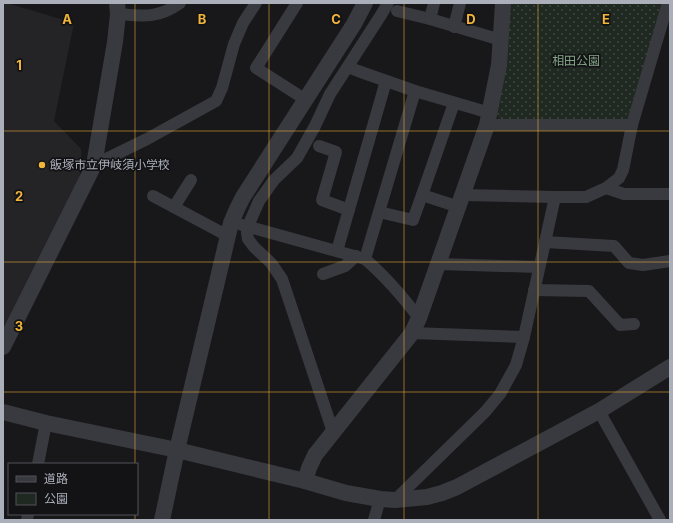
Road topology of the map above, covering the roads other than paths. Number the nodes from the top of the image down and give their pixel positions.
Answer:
1 (180, 3) edge
2 (256, 3) edge
3 (297, 3) edge
4 (365, 3) edge
5 (388, 3) edge
6 (434, 3) edge
7 (460, 3) edge
8 (503, 3) edge
9 (668, 3) edge
10 (117, 8) edge
11 (397, 11) dead end
12 (430, 20) junction
13 (454, 27) junction
14 (501, 40) junction
15 (348, 66) junction
16 (386, 81) junction
17 (415, 91) junction
18 (306, 100) junction
19 (454, 103) junction
20 (489, 119) junction
21 (632, 124) junction
22 (319, 146) dead end
23 (94, 165) junction
24 (191, 180) dead end
25 (606, 188) junction
26 (670, 194) edge
27 (422, 195) junction
28 (153, 196) dead end
29 (555, 197) junction
30 (461, 201) junction
31 (174, 207) junction
32 (349, 210) junction
33 (379, 212) junction
34 (248, 226) junction
35 (229, 229) junction
36 (545, 242) junction
37 (337, 251) junction
38 (360, 258) junction
39 (670, 261) edge
40 (438, 264) junction
41 (539, 267) junction
42 (323, 274) dead end
43 (534, 290) junction
44 (419, 318) junction
45 (634, 324) dead end
46 (412, 333) junction
47 (524, 337) junction
48 (3, 347) edge
49 (670, 367) edge
50 (600, 411) junction
51 (3, 412) edge
52 (46, 423) junction
53 (333, 432) junction
54 (177, 450) junction
55 (38, 463) edge
56 (305, 481) junction
57 (387, 499) junction
58 (162, 520) edge
59 (374, 520) edge
60 (660, 520) edge

1 - 10 street
2 - 23 street
3 - 18 street
4 - 18 street
5 - 15 street
6 - 12 street
7 - 13 street
8 - 14 street
9 - 21 street
10 - 23 street
11 - 12 street
12 - 13 street
13 - 14 street
14 - 20 street
15 - 16 street
15 - 34 street
16 - 17 street
16 - 32 street
17 - 19 street
17 - 33 street
18 - 35 street
19 - 20 street
19 - 27 street
20 - 21 street
20 - 30 street
21 - 25 street
22 - 32 street
23 - 48 street
24 - 31 street
25 - 26 street
25 - 29 street
27 - 30 street
27 - 33 street
28 - 31 street
29 - 30 street
29 - 36 street
30 - 40 street
31 - 35 street
32 - 37 street
33 - 38 street
34 - 35 street
34 - 37 street
34 - 53 street
35 - 54 street
36 - 39 street
36 - 41 street
37 - 38 street
38 - 42 street
38 - 44 street
40 - 41 street
40 - 44 street
41 - 43 street
43 - 45 street
43 - 47 street
44 - 46 street
46 - 47 street
46 - 53 street
47 - 57 street
49 - 50 street
50 - 57 street
50 - 60 street
51 - 52 street
52 - 54 street
52 - 55 street
53 - 56 street
54 - 56 street
54 - 58 street
56 - 57 street
57 - 59 street

